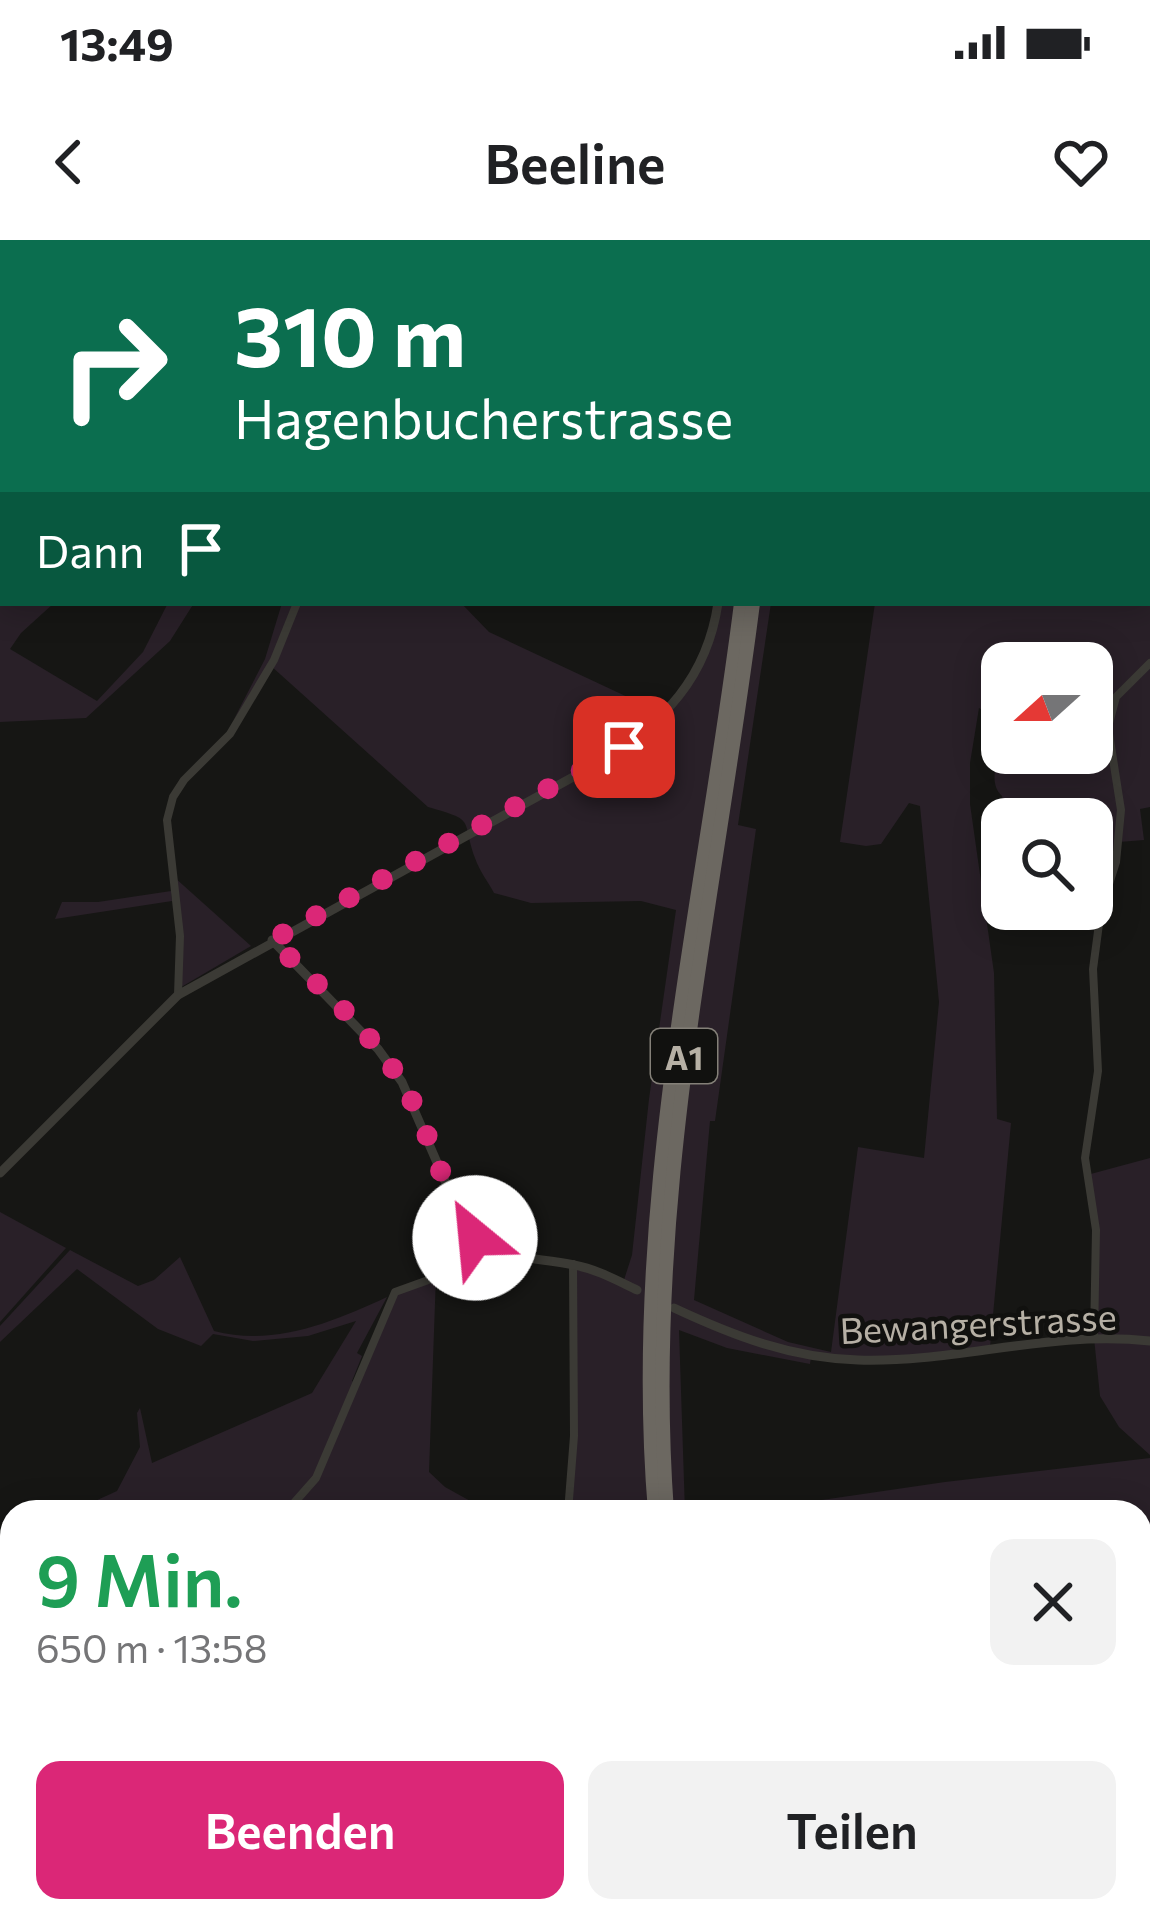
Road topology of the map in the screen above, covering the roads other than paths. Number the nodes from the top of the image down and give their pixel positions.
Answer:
1 (295, 606) edge
2 (717, 606) edge
3 (741, 606) edge
4 (753, 606) edge
5 (1150, 663) edge
6 (272, 940) junction
7 (178, 995) junction
8 (0, 1173) edge
9 (493, 1251) junction
10 (573, 1264) junction
11 (637, 1290) dead end
12 (674, 1308) dead end
13 (1094, 1338) junction
14 (1150, 1341) edge
15 (297, 1500) edge
16 (569, 1500) edge
17 (655, 1500) edge
18 (667, 1500) edge

1 - 7 street
2 - 6 street
3 - 17 highway, A1
4 - 18 highway, A1
5 - 13 street
6 - 7 street
6 - 9 street
7 - 8 street
9 - 10 street
9 - 15 street
10 - 11 street
10 - 16 street
12 - 13 street, Bewangerstrasse
13 - 14 street, Bewangerstrasse

